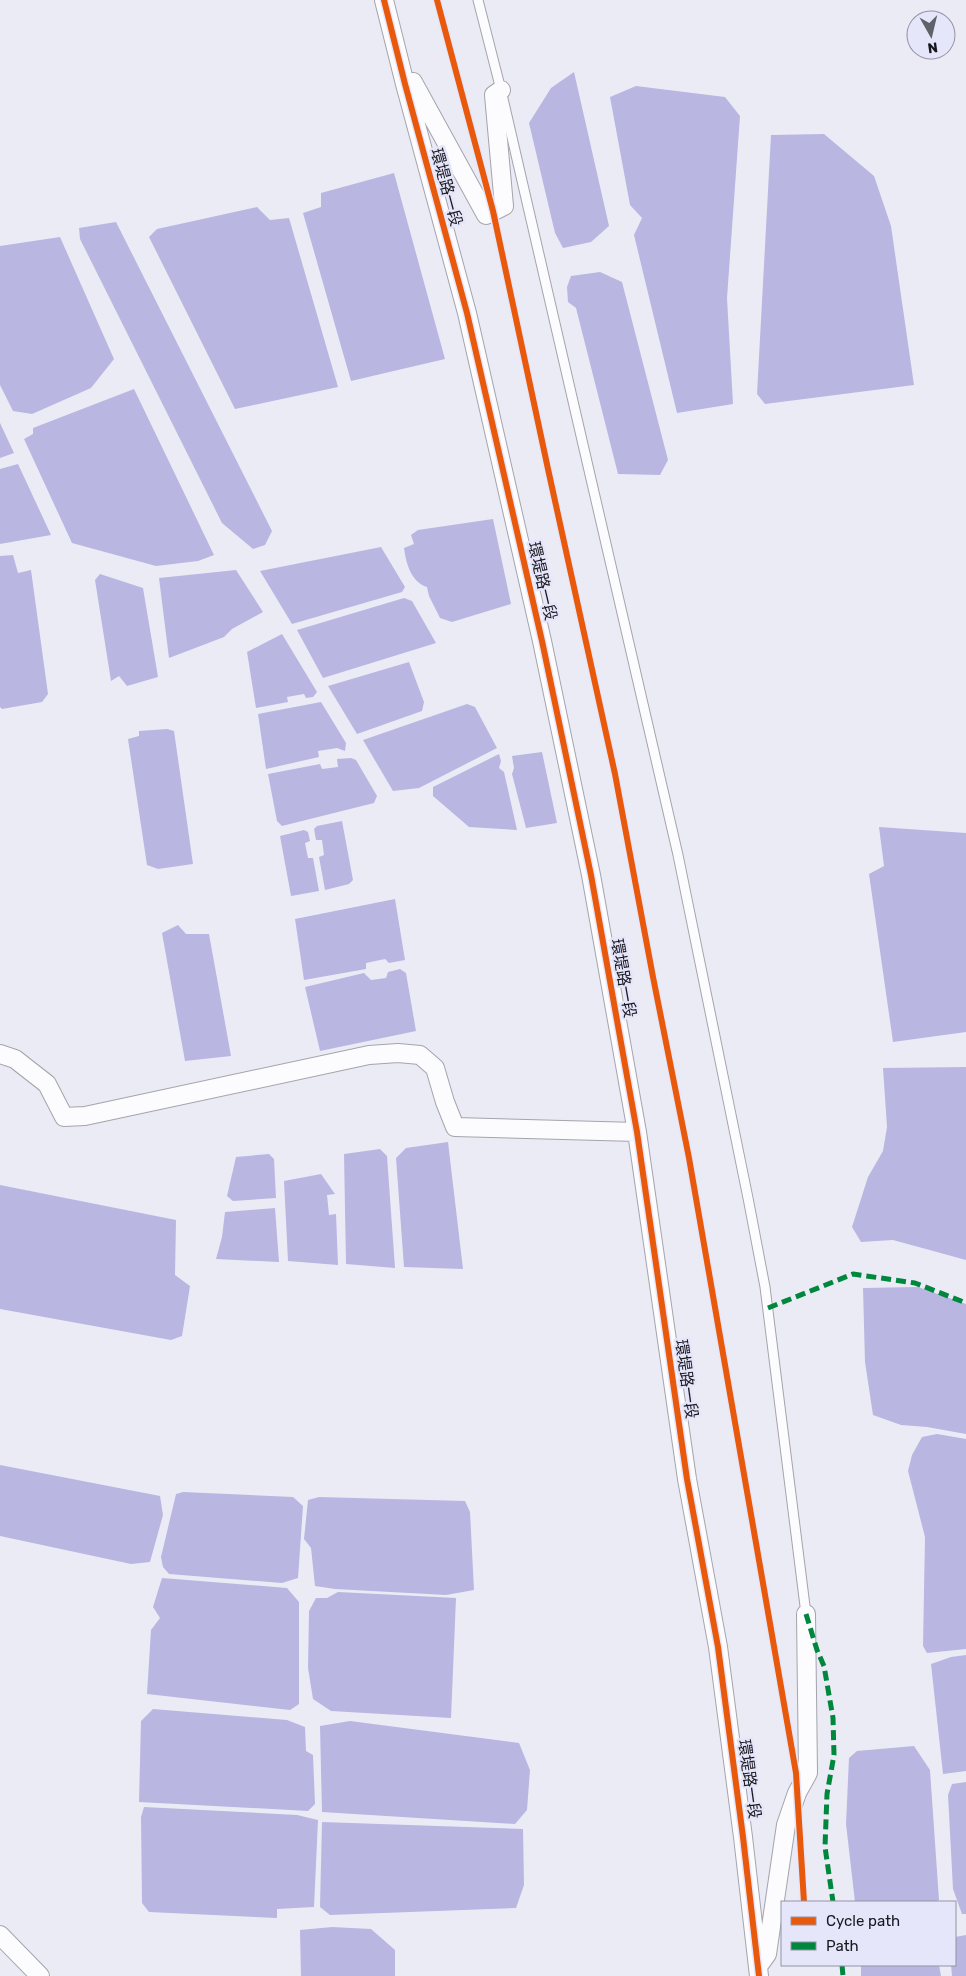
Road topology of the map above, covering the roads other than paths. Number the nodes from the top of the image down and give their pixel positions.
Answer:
1 (384, 0) edge
2 (478, 0) edge
3 (405, 84) junction
4 (501, 90) junction
5 (0, 1054) edge
6 (638, 1132) junction
7 (806, 1614) joint
8 (0, 1935) edge
9 (759, 1971) edge
10 (40, 1976) edge

1 - 3 street, 環堤路一段
2 - 4 lane
3 - 4 street
3 - 6 street, 環堤路一段
4 - 7 lane
5 - 6 street
6 - 9 street, 環堤路一段
7 - 9 street
8 - 10 street

